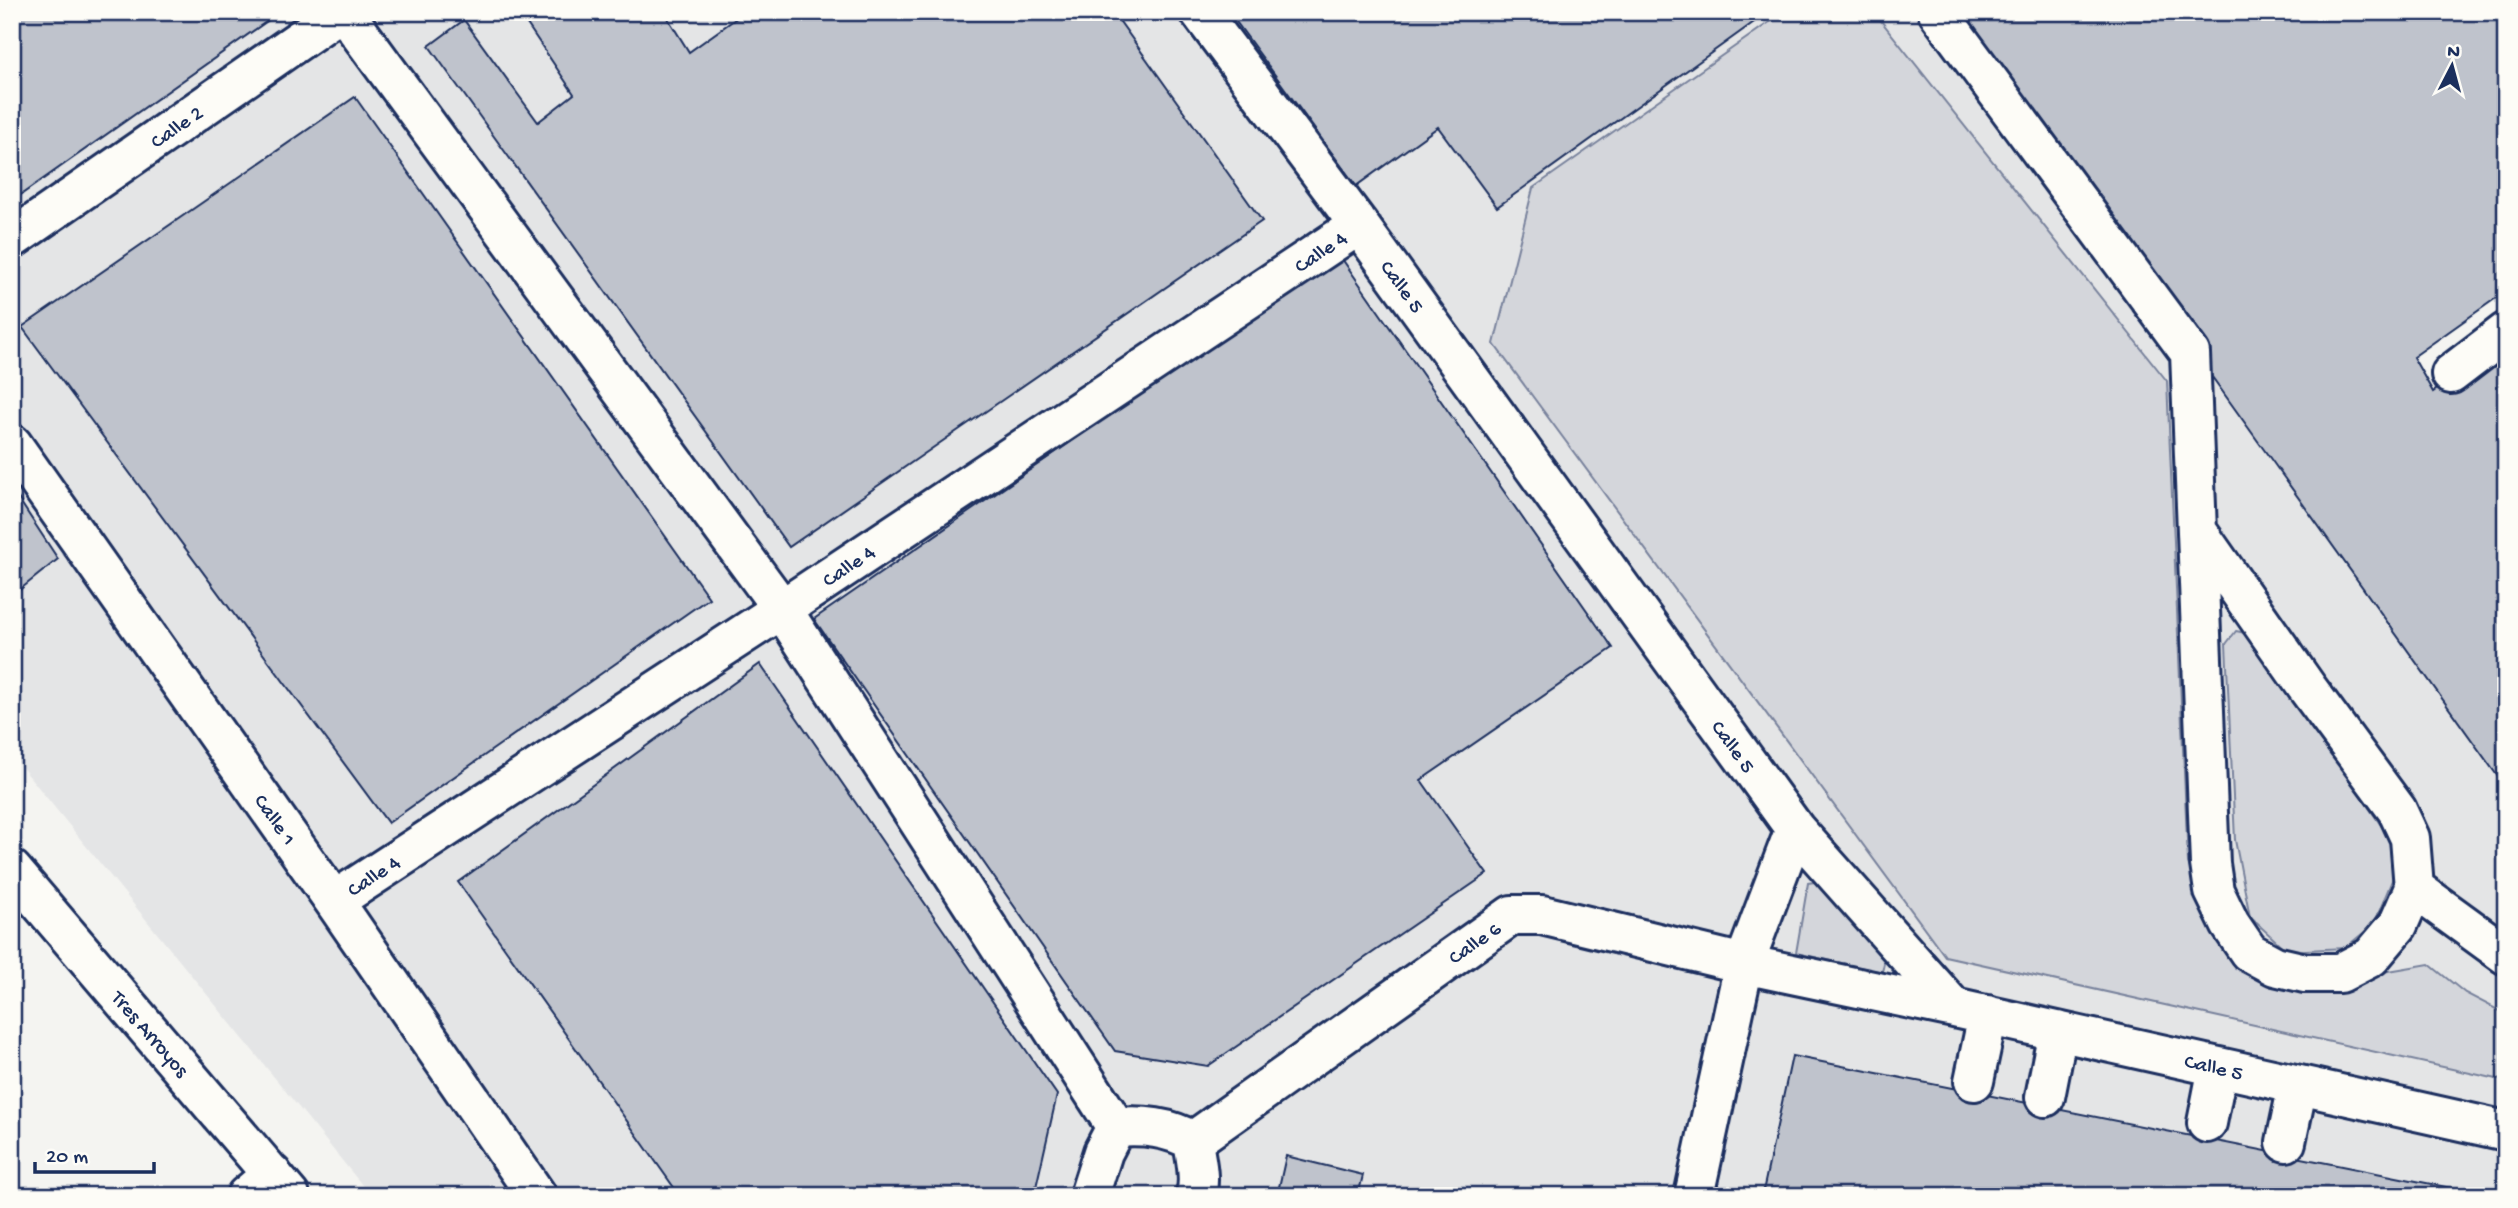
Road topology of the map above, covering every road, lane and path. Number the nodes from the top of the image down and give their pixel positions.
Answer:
1 (342, 12) edge
2 (1200, 12) edge
3 (1938, 12) edge
4 (1359, 225) junction
5 (12, 239) edge
6 (2506, 332) edge
7 (2451, 374) dead end
8 (12, 444) edge
9 (2198, 532) junction
10 (782, 609) junction
11 (1795, 830) junction
12 (12, 870) edge
13 (2414, 888) junction
14 (334, 901) junction
15 (2506, 955) edge
16 (1744, 964) junction
17 (1971, 1012) junction
18 (2058, 1031) junction
19 (2218, 1067) junction
20 (1974, 1081) dead end
21 (2298, 1085) junction
22 (2045, 1097) dead end
23 (2207, 1123) dead end
24 (1116, 1127) junction
25 (2506, 1131) edge
26 (1193, 1141) junction
27 (2286, 1142) dead end
28 (269, 1189) edge
29 (537, 1196) edge
30 (1089, 1196) edge
31 (1195, 1196) edge
32 (1694, 1196) edge

1 - 5 street, Calle 2
1 - 10 street
2 - 4 street, Calle 5
3 - 9 street
4 - 10 street, Calle 4
4 - 11 street, Calle 5
6 - 7 street
8 - 14 street, Calle 1
9 - 13 street
9 - 13 street
10 - 14 street, Calle 4
10 - 24 street
11 - 16 street
11 - 17 street, Calle 5
12 - 28 street, Tres Arroyos
13 - 15 street
14 - 29 street, Calle 1
16 - 17 street, Calle 6
16 - 26 street, Calle 6
16 - 32 street
17 - 18 street, Calle 5
17 - 20 street
18 - 19 street, Calle 5
18 - 22 street
19 - 21 street, Calle 5
19 - 23 street
21 - 25 street, Calle 5
21 - 27 street
24 - 26 street
24 - 30 street
26 - 31 street

